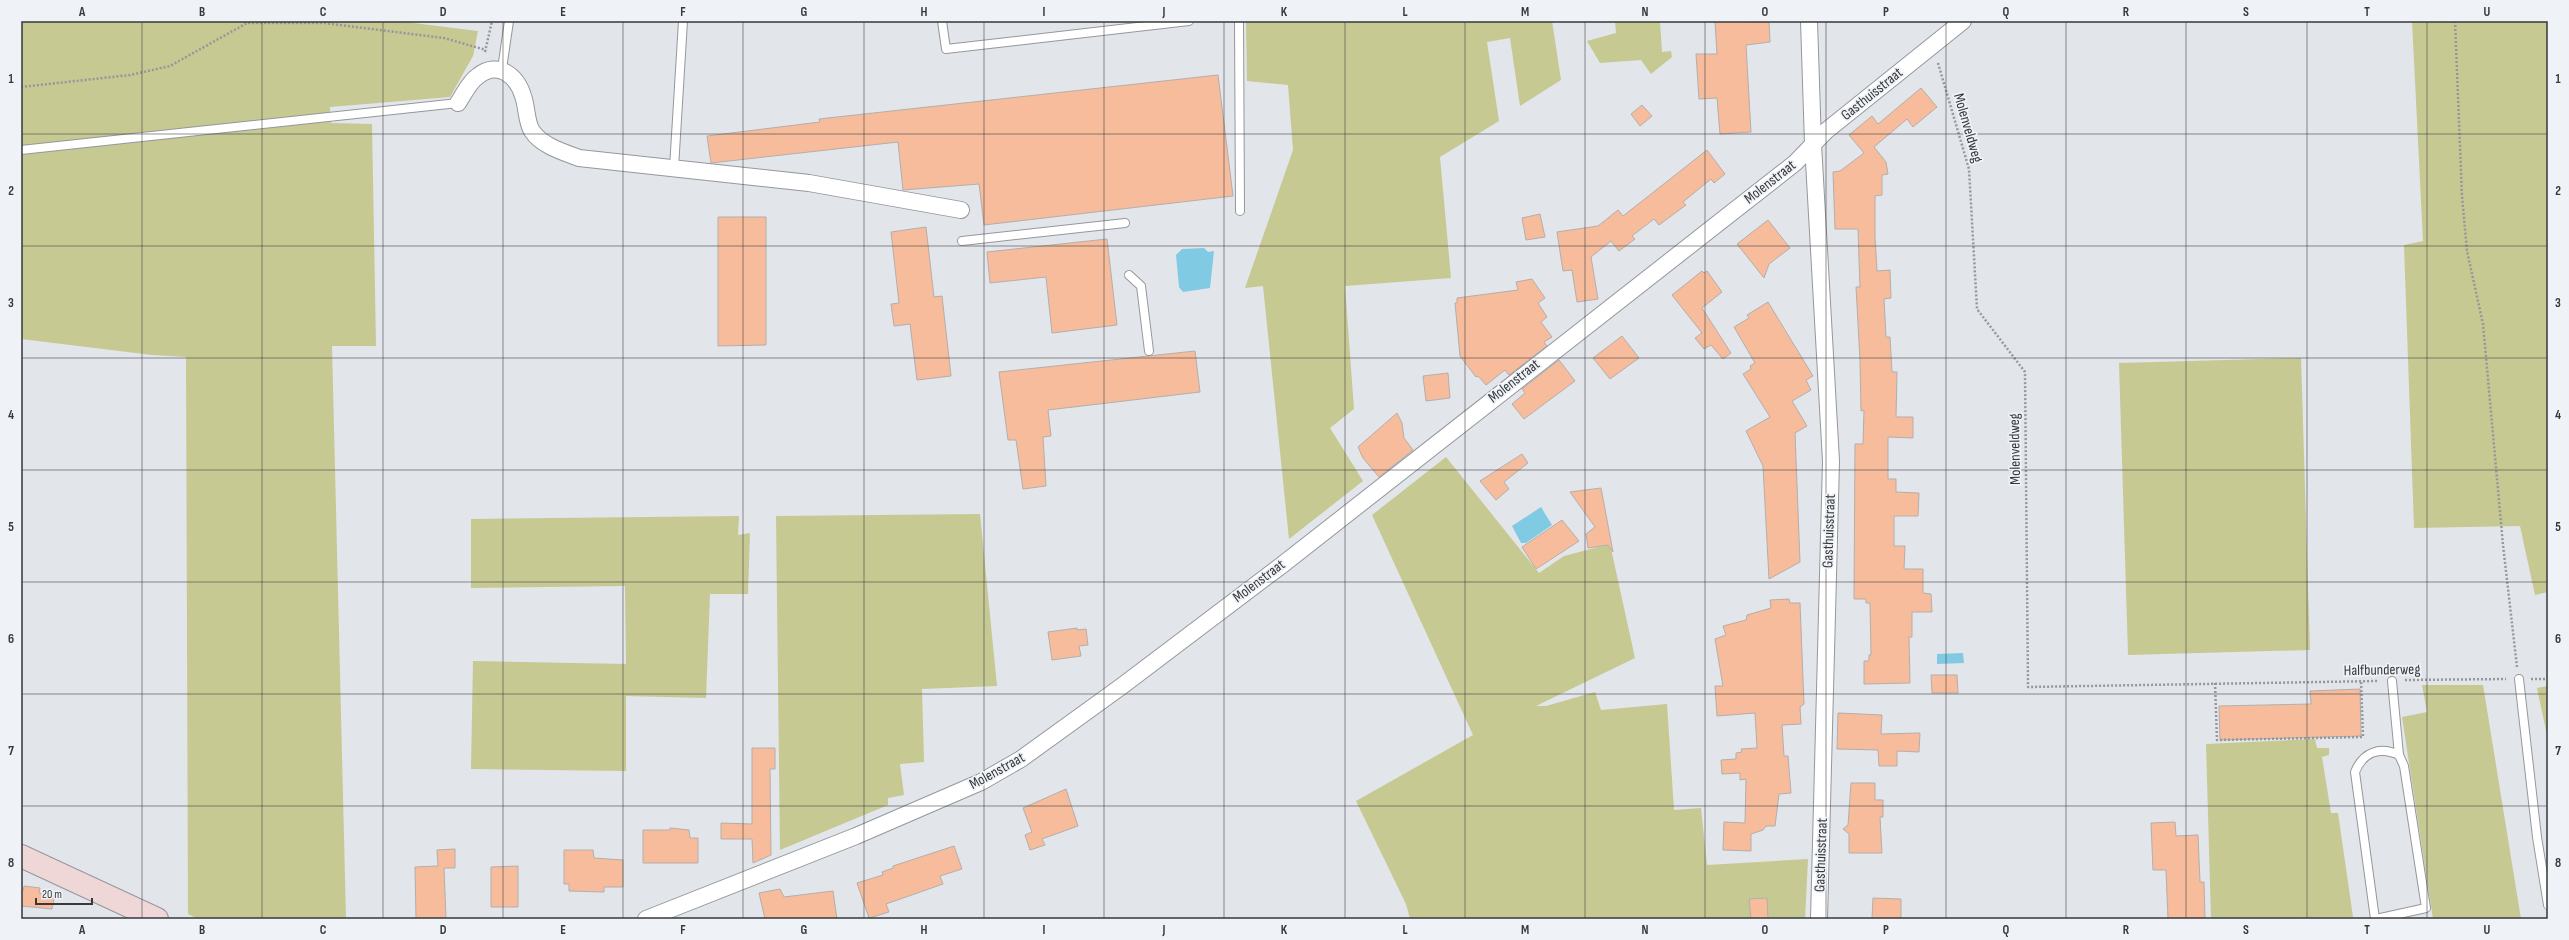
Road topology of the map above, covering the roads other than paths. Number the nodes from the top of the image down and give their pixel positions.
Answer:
1 (509, 21) edge
2 (683, 21) edge
3 (942, 21) edge
4 (1189, 21) edge
5 (1239, 21) edge
6 (1809, 21) edge
7 (1963, 21) edge
8 (502, 69) junction
9 (458, 103) joint
10 (1813, 144) junction
11 (21, 150) edge
12 (674, 168) junction
13 (961, 210) dead end
14 (1240, 211) dead end
15 (1125, 223) dead end
16 (962, 242) dead end
17 (1129, 275) dead end
18 (1149, 351) dead end
19 (2519, 679) road end
20 (2392, 681) road end
21 (2399, 755) junction
22 (21, 856) edge
23 (2548, 905) edge
24 (150, 918) edge
25 (649, 919) edge
26 (1819, 919) edge
27 (2375, 919) edge

1 - 8 lane
2 - 12 lane
3 - 4 lane
5 - 14 lane
6 - 10 street, Gasthuisstraat
7 - 10 street, Gasthuisstraat
8 - 9 street
8 - 12 street
9 - 11 lane
10 - 25 street, Molenstraat
10 - 26 street, Gasthuisstraat
12 - 13 street
15 - 16 lane
17 - 18 lane
19 - 23 lane
20 - 21 lane
21 - 27 lane
21 - 27 lane
22 - 24 main road

